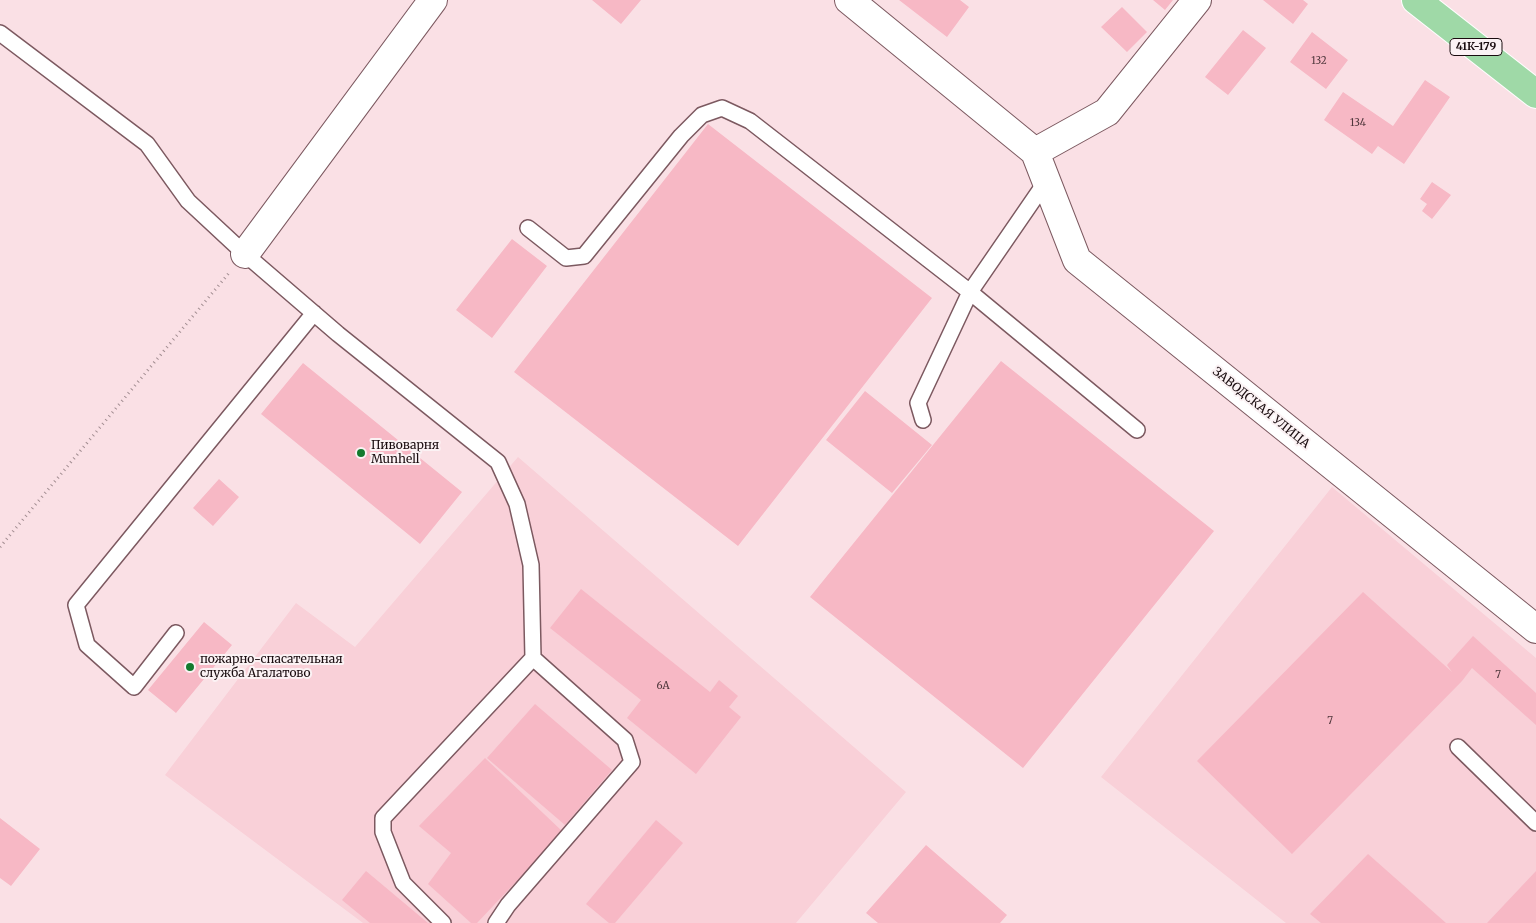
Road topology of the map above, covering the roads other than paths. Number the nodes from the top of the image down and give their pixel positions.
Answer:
1 (433, 0) edge
2 (849, 0) edge
3 (1197, 0) edge
4 (1416, 0) edge
5 (0, 32) edge
6 (1536, 94) edge
7 (1034, 152) junction
8 (1047, 180) junction
9 (528, 228) dead end
10 (245, 254) junction
11 (970, 292) junction
12 (314, 313) junction
13 (923, 420) dead end
14 (1137, 430) dead end
15 (1536, 629) edge
16 (176, 633) dead end
17 (533, 658) junction
18 (1458, 747) dead end
19 (1536, 823) edge
20 (444, 923) edge
21 (496, 923) edge

1 - 10 street
2 - 7 street
3 - 7 street
4 - 6 main road, 41К-179
5 - 10 lane
7 - 8 street, ЗАВОДСКАЯ УЛИЦА
8 - 11 lane
8 - 15 street, ЗАВОДСКАЯ УЛИЦА
9 - 11 lane
10 - 12 lane
11 - 13 lane
11 - 14 lane
12 - 16 lane
12 - 17 lane
17 - 20 lane
17 - 21 lane
18 - 19 lane

